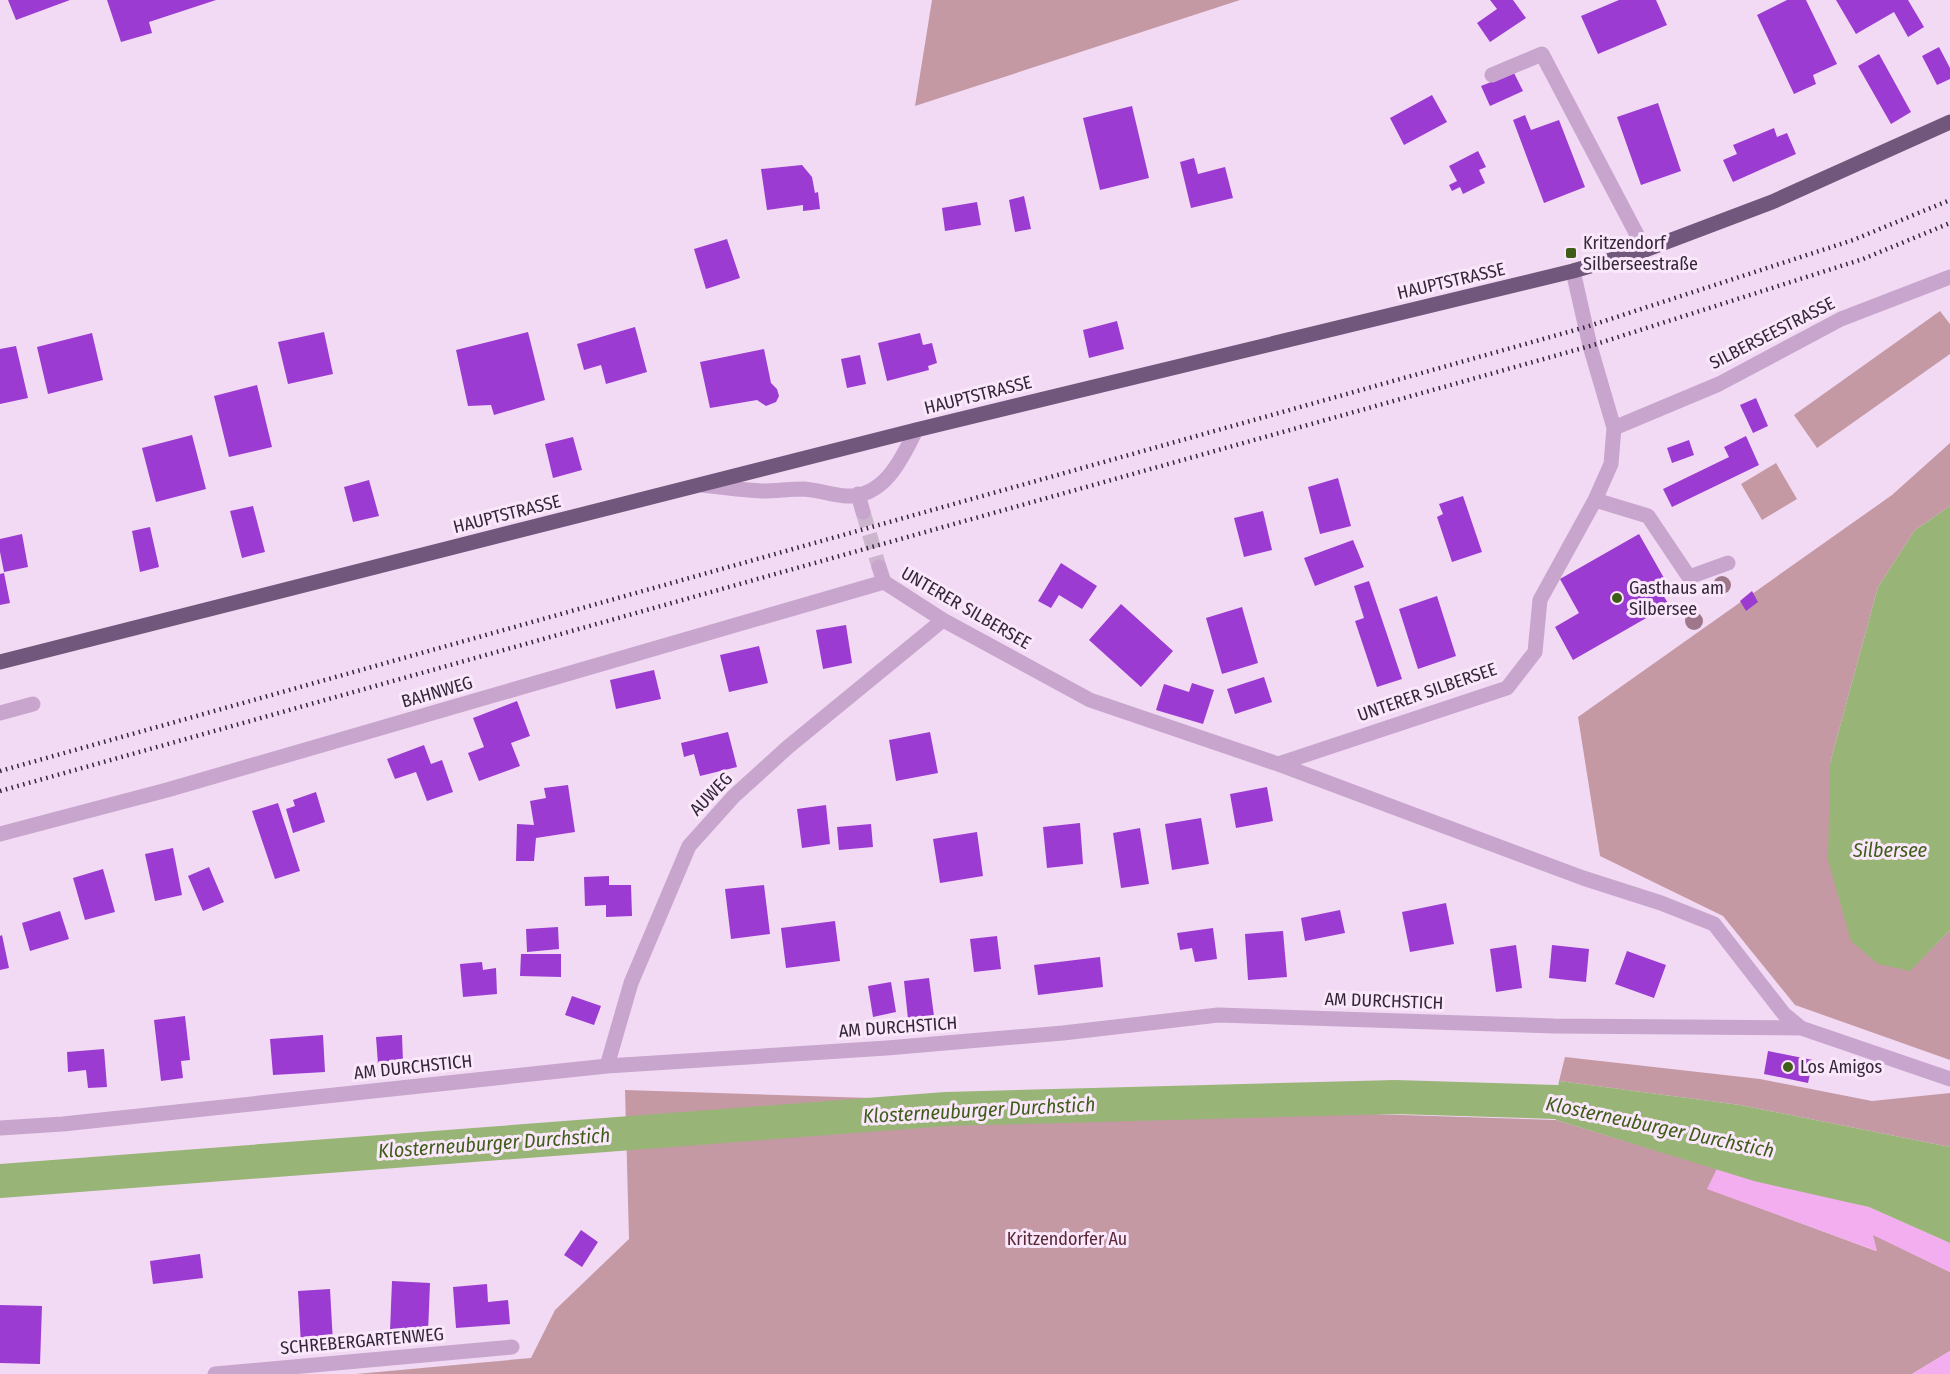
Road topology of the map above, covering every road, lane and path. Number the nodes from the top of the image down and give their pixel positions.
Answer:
1 (1492, 75) dead end
2 (1950, 122) edge
3 (1645, 250) junction
4 (1572, 271) junction
5 (1950, 277) edge
6 (1614, 429) junction
7 (916, 430) junction
8 (702, 485) junction
9 (858, 494) junction
10 (1595, 500) junction
11 (863, 512) tunnel mouth
12 (1728, 563) dead end
13 (879, 567) tunnel mouth
14 (884, 582) junction
15 (943, 620) junction
16 (0, 662) edge
17 (33, 705) dead end
18 (0, 713) edge
19 (1278, 764) junction
20 (0, 834) edge
21 (1801, 1028) junction
22 (607, 1066) junction
23 (1950, 1079) edge
24 (0, 1128) edge
25 (512, 1347) dead end
26 (215, 1374) edge

1 - 3 street
2 - 3 main road, HAUPTSTRASSE
3 - 4 main road, HAUPTSTRASSE
4 - 6 street, UNTERER SILBERSEE
4 - 7 main road, HAUPTSTRASSE
5 - 6 street, SILBERSEESTRASSE
6 - 10 street, UNTERER SILBERSEE
7 - 8 main road, HAUPTSTRASSE
7 - 9 street
8 - 9 street
8 - 16 main road, HAUPTSTRASSE
9 - 11 street
10 - 12 street
10 - 19 street, UNTERER SILBERSEE
13 - 14 street, UNTERER SILBERSEE
14 - 15 street, UNTERER SILBERSEE
14 - 20 street, BAHNWEG
15 - 19 street, UNTERER SILBERSEE
15 - 22 street, AUWEG
17 - 18 street
19 - 21 street, UNTERER SILBERSEE
21 - 22 street, AM DURCHSTICH
21 - 23 street
22 - 24 street, AM DURCHSTICH
25 - 26 street, SCHREBERGARTENWEG

